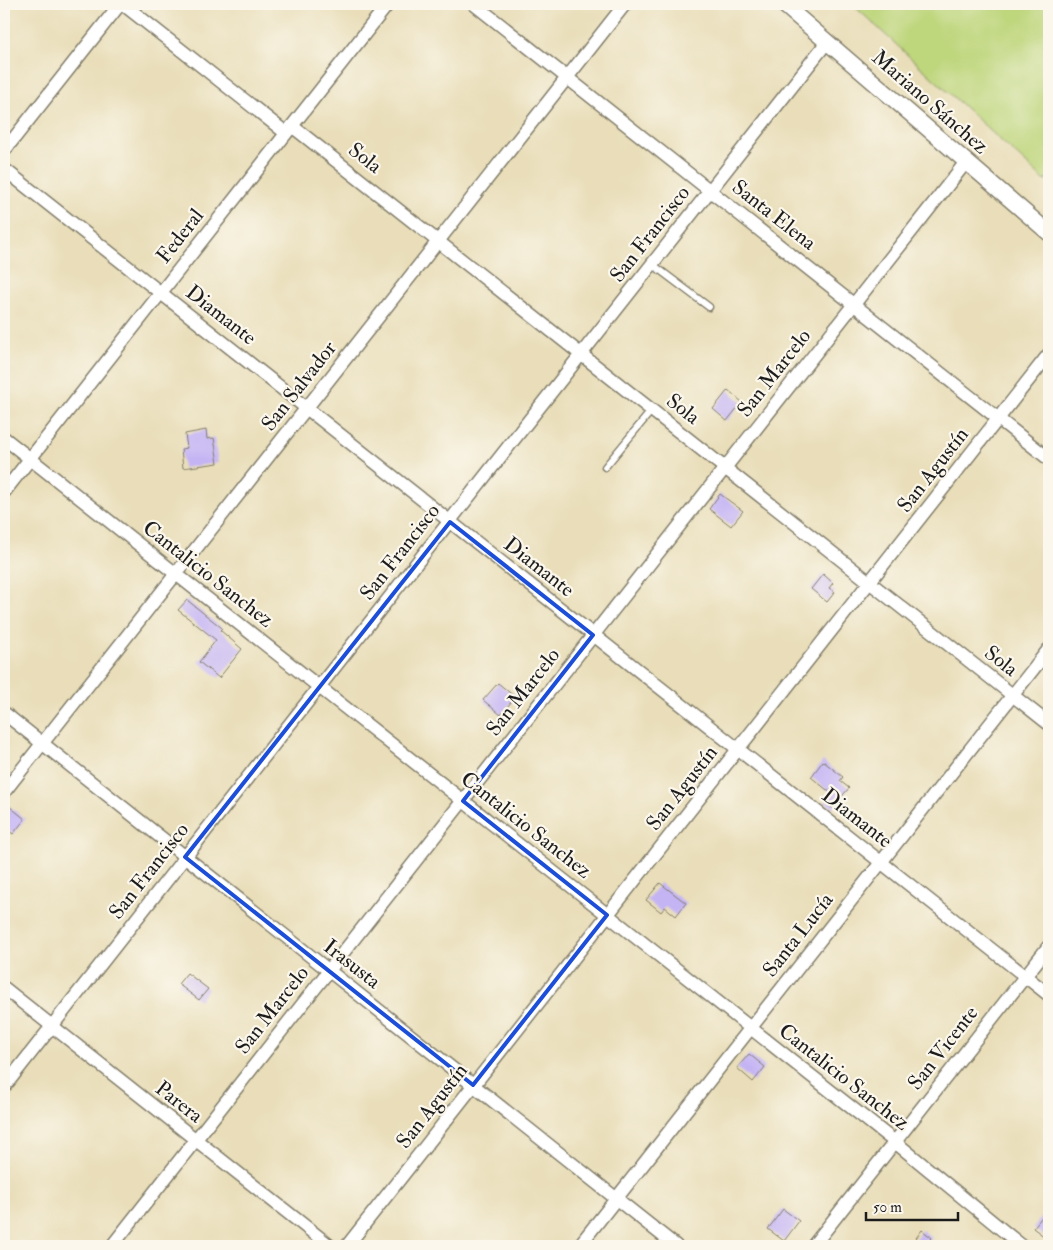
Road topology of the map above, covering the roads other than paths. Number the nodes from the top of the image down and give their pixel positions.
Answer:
1 (121, 4) edge
2 (388, 4) edge
3 (474, 4) edge
4 (625, 4) edge
5 (783, 4) edge
6 (827, 42) junction
7 (567, 77) junction
8 (289, 130) junction
9 (4, 151) edge
10 (966, 162) junction
11 (4, 169) edge
12 (710, 191) junction
13 (1049, 233) edge
14 (438, 241) junction
15 (652, 264) junction
16 (160, 293) junction
17 (854, 304) junction
18 (709, 307) dead end
19 (581, 354) junction
20 (1049, 354) edge
21 (306, 408) junction
22 (652, 410) junction
23 (999, 418) junction
24 (4, 438) edge
25 (1049, 458) edge
26 (30, 459) junction
27 (605, 467) dead end
28 (725, 468) junction
29 (4, 492) edge
30 (450, 522) junction
31 (176, 574) junction
32 (870, 582) junction
33 (593, 635) junction
34 (1049, 649) edge
35 (319, 687) junction
36 (1012, 695) junction
37 (4, 713) edge
38 (1049, 724) edge
39 (42, 743) junction
40 (738, 749) junction
41 (4, 792) edge
42 (462, 801) junction
43 (185, 857) junction
44 (881, 862) junction
45 (607, 915) junction
46 (1049, 946) edge
47 (329, 971) junction
48 (1025, 976) junction
49 (4, 988) edge
50 (1049, 995) edge
51 (52, 1026) junction
52 (750, 1028) junction
53 (473, 1085) junction
54 (4, 1088) edge
55 (195, 1140) junction
56 (894, 1142) junction
57 (616, 1198) junction
58 (112, 1246) edge
59 (330, 1246) edge
60 (346, 1246) edge
61 (579, 1246) edge
62 (676, 1246) edge
63 (813, 1246) edge
64 (1022, 1246) edge

1 - 8 street, Sola
1 - 9 street
2 - 8 street, Federal
3 - 7 street, Santa Elena
4 - 7 street, San Salvador
5 - 6 street, Mariano Sánchez
6 - 10 street, Mariano Sánchez
6 - 12 street, San Francisco
7 - 12 street, Santa Elena
7 - 14 street, San Salvador
8 - 14 street, Sola
8 - 16 street, Federal
10 - 13 street, Mariano Sánchez
10 - 17 street, San Marcelo
11 - 16 street, Diamante
12 - 15 street, San Francisco
12 - 17 street, Santa Elena
14 - 19 street, Sola
14 - 21 street, San Salvador
15 - 18 lane
15 - 19 street, San Francisco
16 - 21 street, Diamante
16 - 26 street, Federal
17 - 23 street, Santa Elena
17 - 28 street, San Marcelo
19 - 22 street, Sola
19 - 30 street, San Francisco
20 - 23 street, San Agustín
21 - 30 street, Diamante
21 - 31 street, San Salvador
22 - 27 lane
22 - 28 street, Sola
23 - 25 street, Santa Elena
23 - 32 street, San Agustín
24 - 26 street, Cantalicio Sanchez
26 - 29 street, Federal
26 - 31 street, Cantalicio Sanchez
28 - 32 street, Sola
28 - 33 street, San Marcelo
30 - 33 street, Diamante
30 - 35 street, San Francisco
31 - 35 street, Cantalicio Sanchez
31 - 39 street, San Salvador
32 - 36 street, Sola
32 - 40 street, San Agustín
33 - 40 street, Diamante
33 - 42 street, San Marcelo
34 - 36 street, Santa Lucía
35 - 42 street, Cantalicio Sanchez
35 - 43 street, San Francisco
36 - 38 street, Sola
36 - 44 street, Santa Lucía
37 - 39 street, Irasusta
39 - 41 street, San Salvador
39 - 43 street, Irasusta
40 - 44 street, Diamante
40 - 45 street, San Agustín
42 - 45 street, Cantalicio Sanchez
42 - 47 street, San Marcelo
43 - 47 street, Irasusta
43 - 51 street, San Francisco
44 - 48 street, Diamante
44 - 52 street, Santa Lucía
45 - 52 street, Cantalicio Sanchez
45 - 53 street, San Agustín
46 - 48 street, San Vicente
47 - 53 street, Irasusta
47 - 55 street, San Marcelo
48 - 50 street, Diamante
48 - 56 street, San Vicente
49 - 51 street, Parera
51 - 54 street, San Francisco
51 - 55 street, Parera
52 - 56 street, Cantalicio Sanchez
52 - 57 street, Santa Lucía
53 - 57 street, Irasusta
53 - 60 street, San Agustín
55 - 58 street, San Marcelo
55 - 59 street, Parera
56 - 63 street, San Vicente
56 - 64 street, Cantalicio Sanchez
57 - 61 street, Santa Lucía
57 - 62 street, Irasusta

